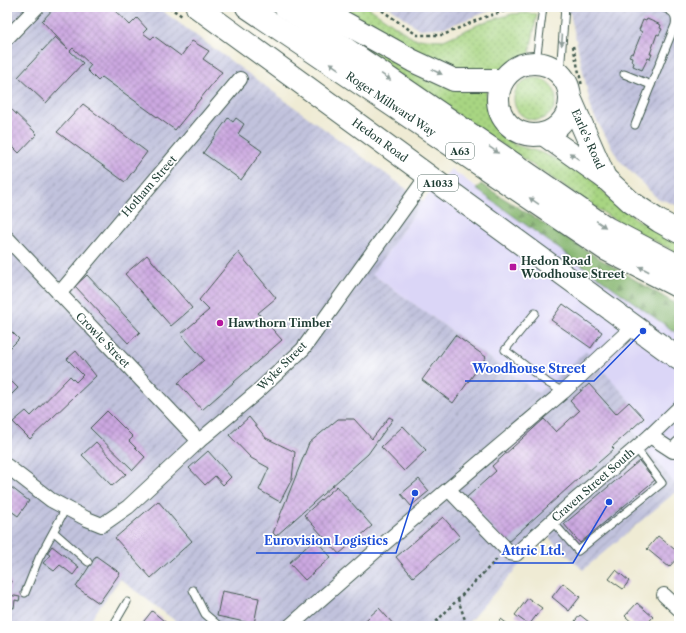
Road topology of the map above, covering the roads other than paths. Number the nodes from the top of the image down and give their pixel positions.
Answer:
1 (197, 7) edge
2 (247, 7) edge
3 (285, 7) edge
4 (316, 7) edge
5 (565, 7) edge
6 (662, 7) edge
7 (30, 9) edge
8 (543, 9) edge
9 (7, 38) edge
10 (536, 62) junction
11 (560, 74) junction
12 (624, 74) dead end
13 (240, 79) dead end
14 (503, 80) junction
15 (651, 85) junction
16 (577, 96) junction
17 (635, 125) dead end
18 (543, 134) junction
19 (428, 175) junction
20 (605, 178) junction
21 (679, 232) edge
22 (7, 238) edge
23 (679, 266) edge
24 (679, 288) edge
25 (59, 294) junction
26 (534, 313) dead end
27 (634, 326) junction
28 (679, 359) edge
29 (563, 392) junction
30 (679, 408) edge
31 (650, 436) junction
32 (199, 441) junction
33 (679, 444) edge
34 (636, 448) junction
35 (7, 466) edge
36 (449, 490) junction
37 (66, 508) junction
38 (552, 521) junction
39 (54, 532) junction
40 (88, 562) dead end
41 (192, 590) dead end
42 (25, 593) dead end
43 (664, 595) dead end
44 (127, 602) dead end
45 (679, 609) edge
46 (113, 626) edge
47 (219, 626) edge
48 (290, 626) edge

1 - 19 highway, Hedon Road / A1033
24 -> 2 highway, Roger Millward Way / A63
3 -> 23 highway, Roger Millward Way / A63
4 -> 14 highway
5 -> 11 lane
6 - 15 lane
7 - 9 street
8 - 10 lane
10 - 11 highway
10 - 14 highway
11 - 16 highway
12 - 15 lane
13 - 25 street, Hotham Street
14 - 18 highway
15 - 17 lane
16 - 18 highway
16 - 20 highway, Earle's Road
20 -> 18 highway, Earle's Road
19 - 27 highway, Hedon Road / A1033
19 - 32 street, Wyke Street
20 - 21 highway, Earle's Road
22 - 25 street, Crowle Street
25 - 32 street, Crowle Street
26 - 29 lane
27 - 28 highway, Hedon Road / A1033
27 - 29 street
29 - 36 street
30 - 31 street, Craven Street South
31 - 33 street
31 - 34 street, Craven Street South
32 - 37 street, Wyke Street
34 - 38 street, Craven Street South
34 - 38 lane
35 - 37 street
36 - 38 street, Craven Street South
36 - 48 street
37 - 39 lane
39 - 40 lane
39 - 42 lane
41 - 47 lane
43 - 45 street
44 - 46 lane

